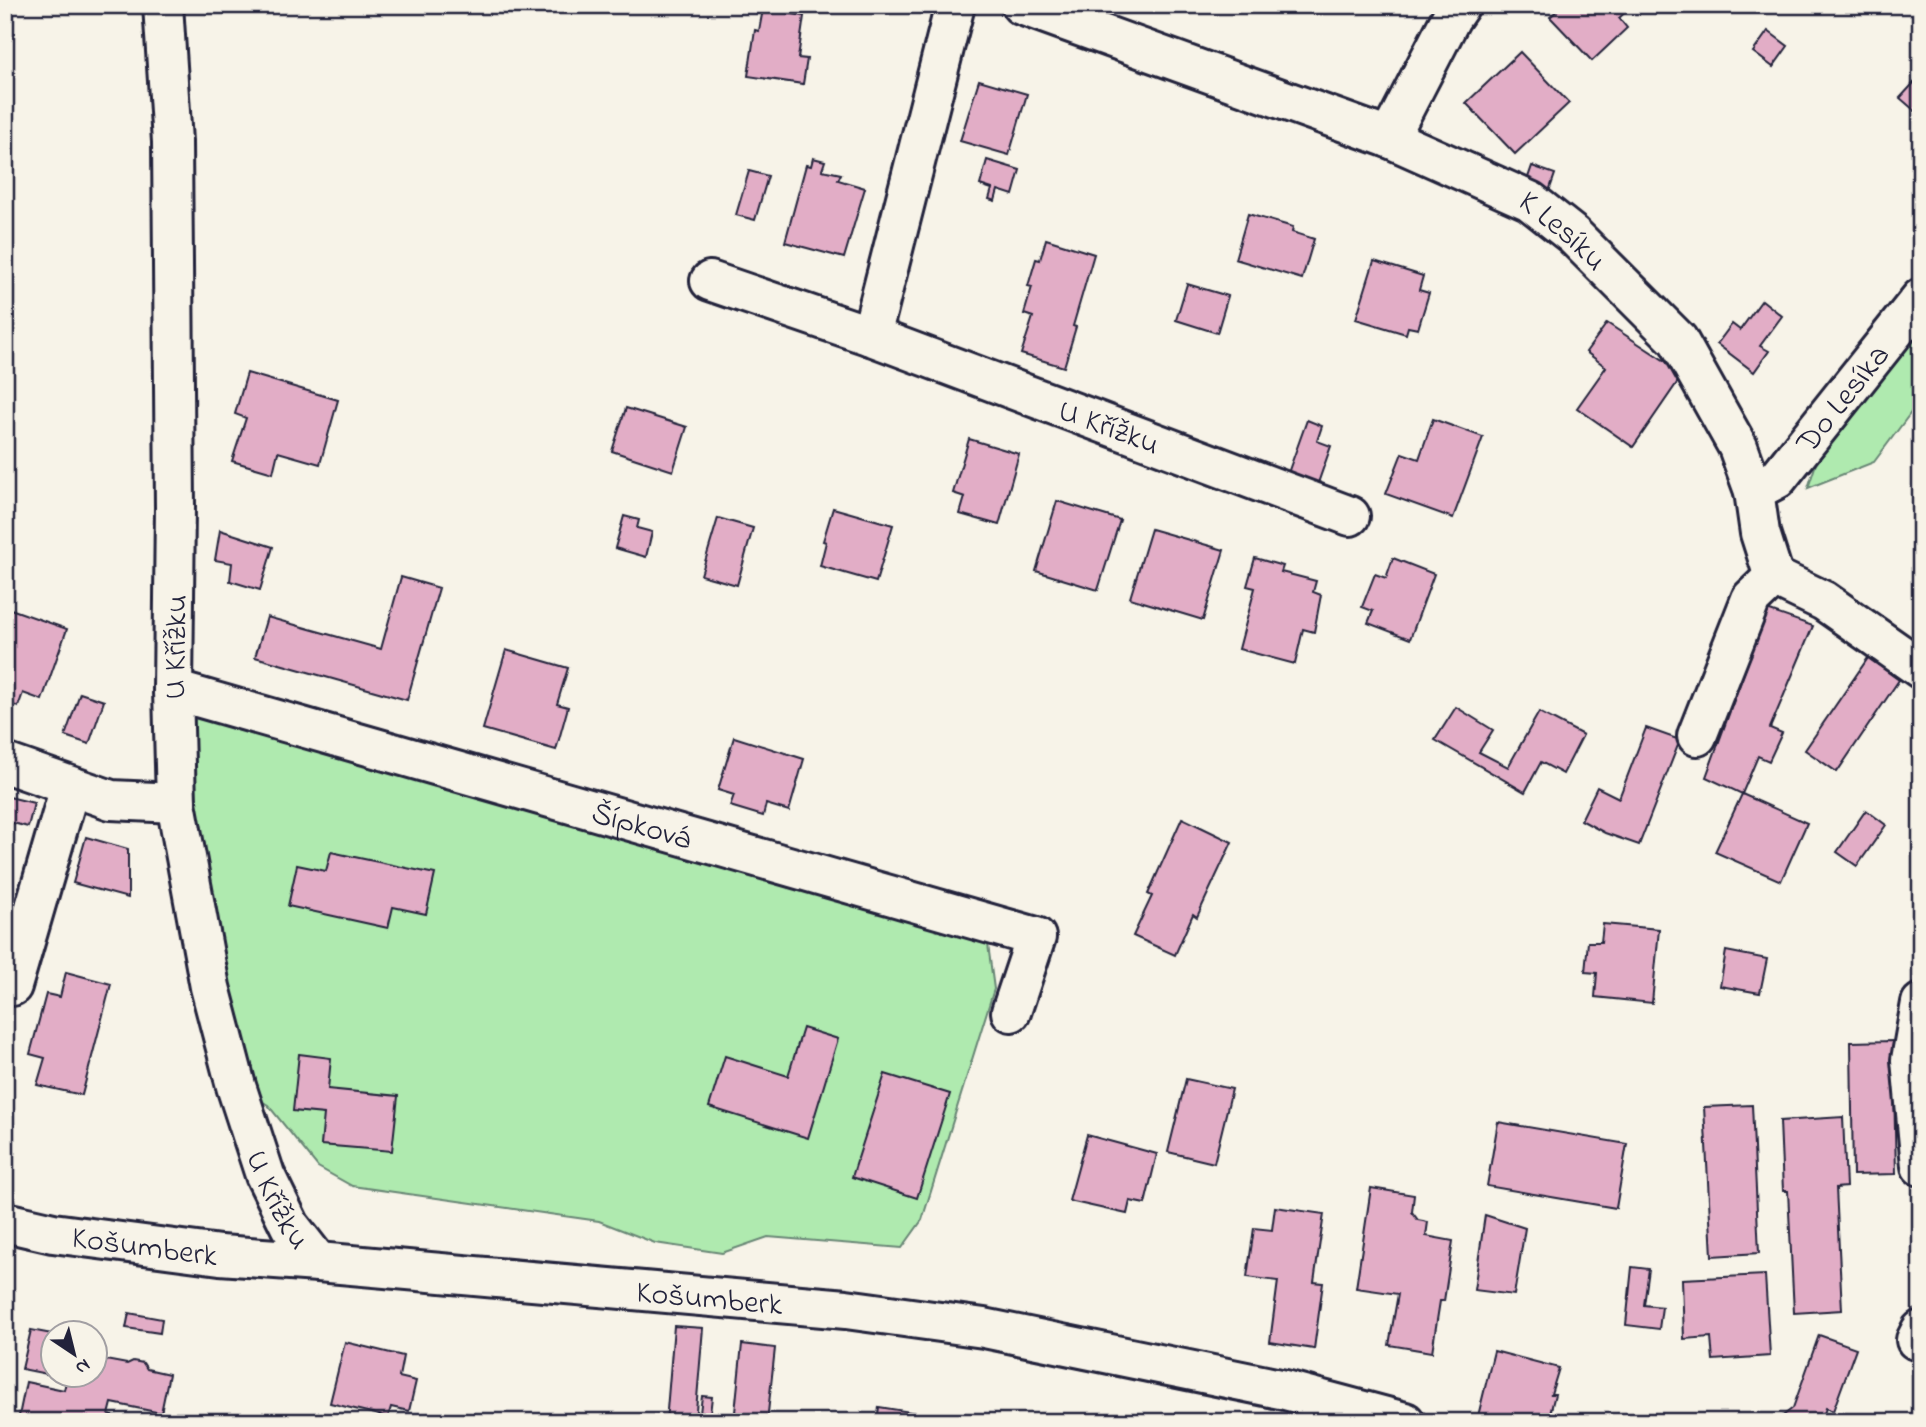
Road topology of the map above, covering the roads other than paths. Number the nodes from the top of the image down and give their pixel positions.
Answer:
1 (163, 5) edge
2 (955, 5) edge
3 (1021, 5) edge
4 (1460, 5) edge
5 (1389, 138) junction
6 (710, 281) dead end
7 (1921, 298) edge
8 (871, 336) junction
9 (1754, 491) junction
10 (1350, 516) dead end
11 (1774, 577) junction
12 (1921, 669) edge
13 (173, 690) junction
14 (1697, 736) dead end
15 (5, 763) edge
16 (70, 787) junction
17 (176, 803) junction
18 (12, 986) dead end
19 (1921, 1003) edge
20 (1011, 1012) dead end
21 (1921, 1166) edge
22 (5, 1222) edge
23 (318, 1262) junction
24 (1405, 1422) edge

1 - 13 street, U Křížku
2 - 8 street
3 - 5 street, K Lesíku
4 - 5 street
5 - 9 street, K Lesíku
6 - 8 street, U Křížku
7 - 9 street, Do Lesíka
8 - 10 street, U Křížku
9 - 11 street, K Lesíku
11 - 12 street
11 - 14 street
13 - 17 street, U Křížku
13 - 20 street, Šípková
15 - 16 street
16 - 17 street
16 - 18 street
17 - 23 street, U Křížku
19 - 21 street
22 - 23 street, Košumberk
23 - 24 street, Košumberk

